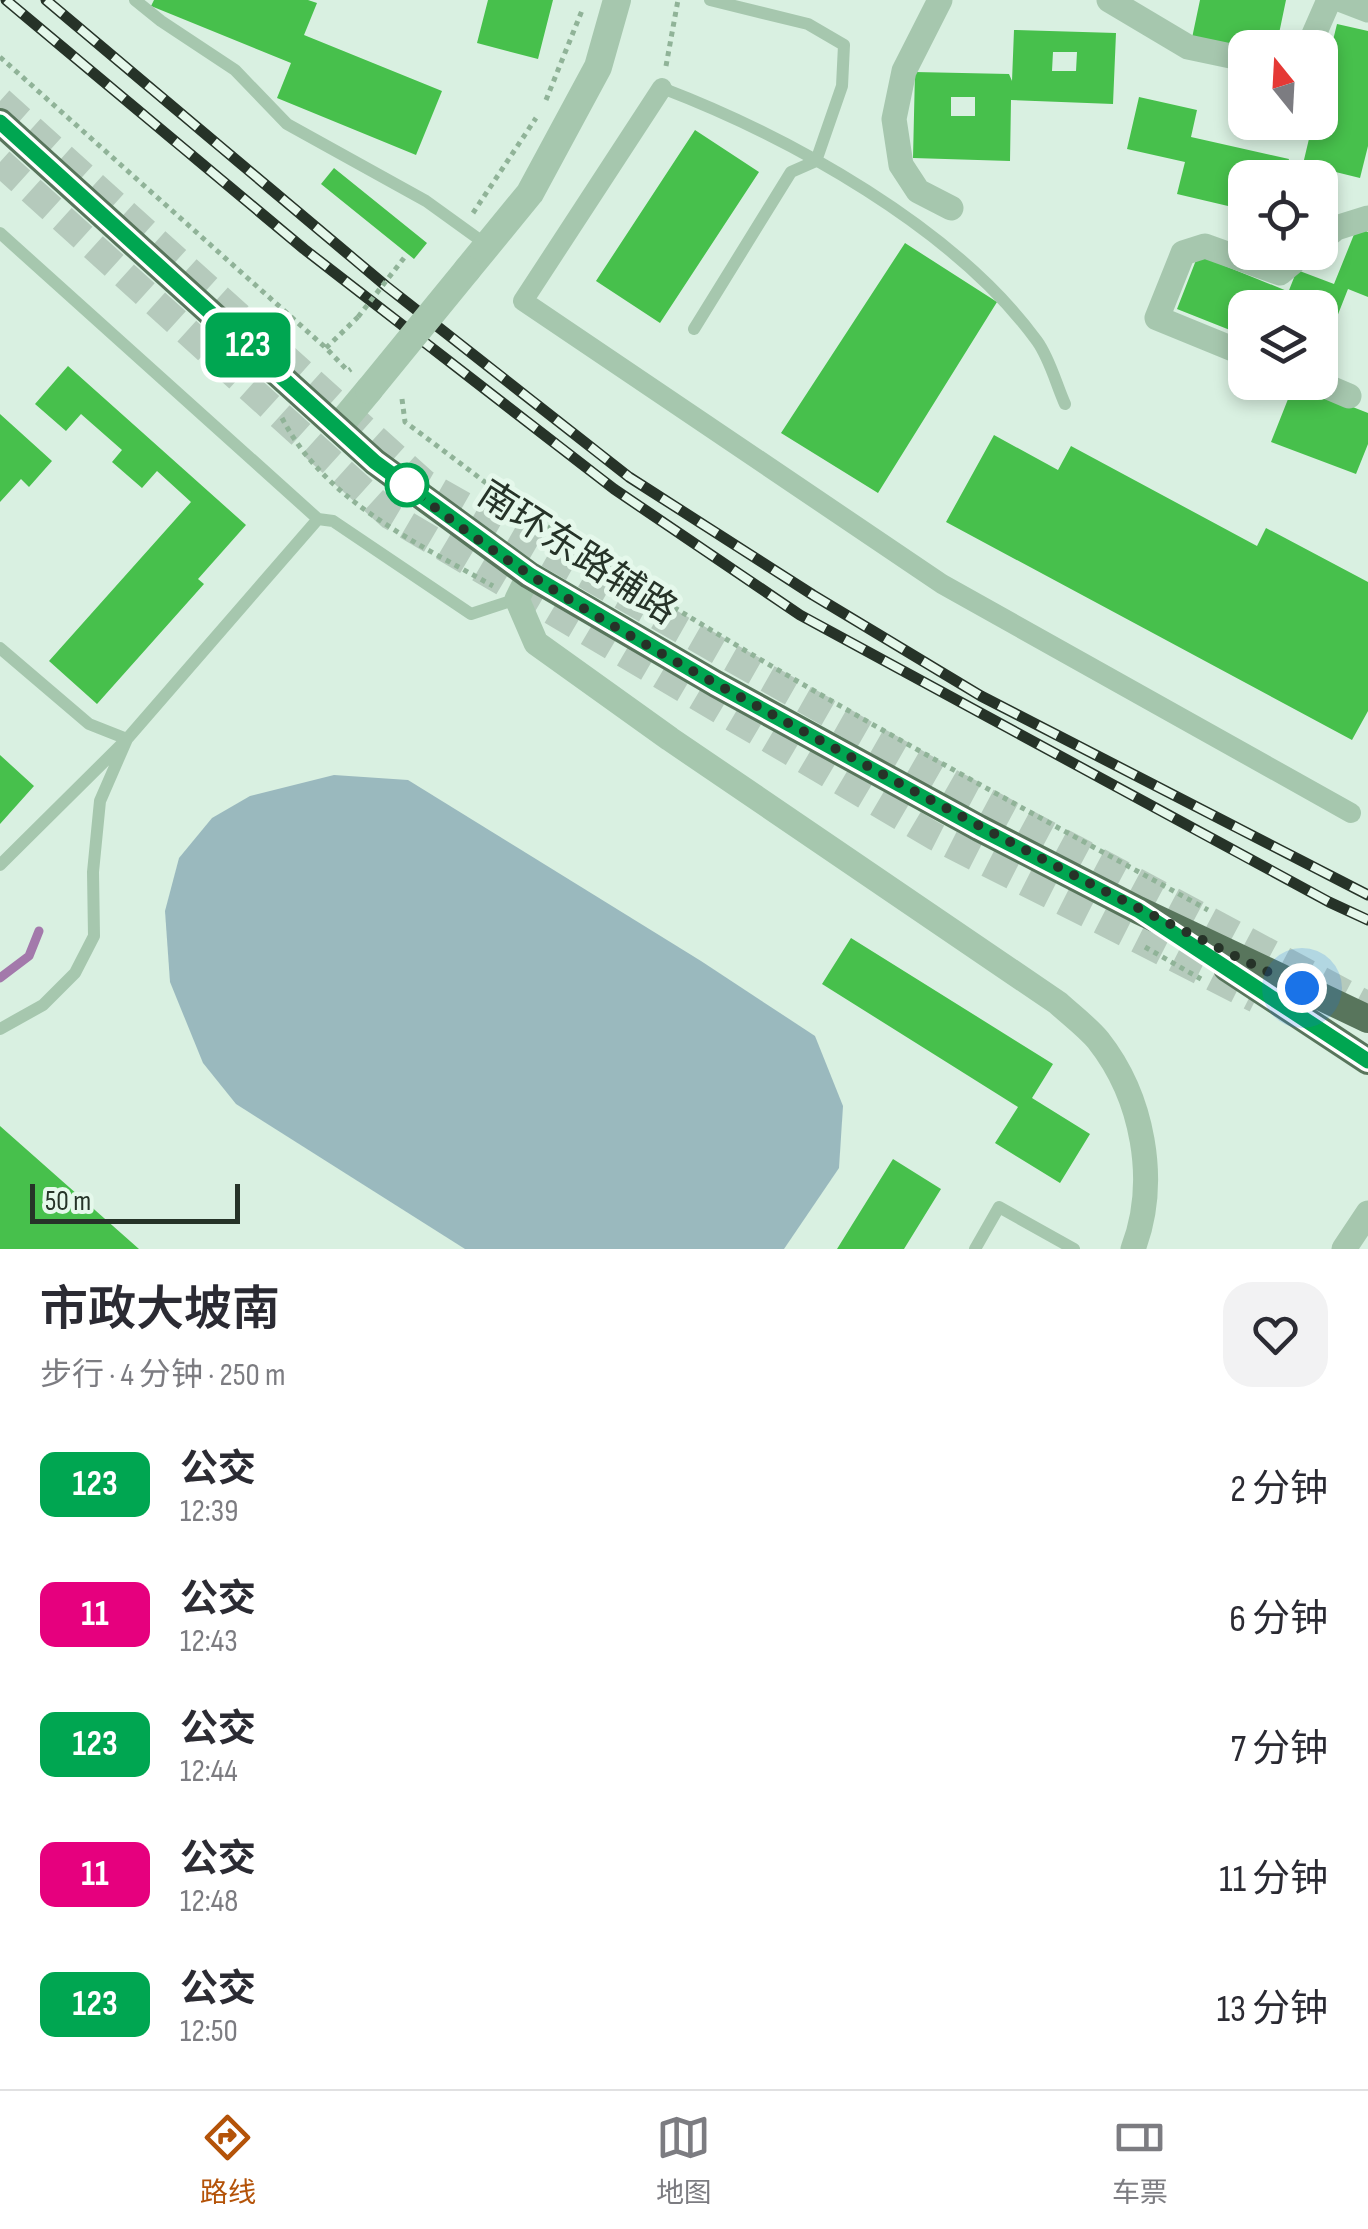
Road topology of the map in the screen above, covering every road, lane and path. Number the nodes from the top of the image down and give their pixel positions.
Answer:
1 (136, 0) edge
2 (587, 0) edge
3 (616, 0) edge
4 (678, 0) edge
5 (710, 0) edge
6 (940, 0) edge
7 (1109, 0) edge
8 (1329, 0) edge
9 (1342, 0) edge
10 (1368, 10) edge
11 (1316, 30) edge
12 (1228, 55) edge
13 (0, 58) edge
14 (662, 88) junction
15 (0, 122) edge
16 (816, 161) junction
17 (951, 208) dead end
18 (1368, 218) edge
19 (1338, 227) edge
20 (462, 228) junction
21 (0, 233) edge
22 (488, 245) junction
23 (1228, 255) edge
24 (404, 258) dead end
25 (694, 329) dead end
26 (1228, 347) edge
27 (326, 348) junction
28 (348, 371) dead end
29 (1338, 391) edge
30 (1350, 396) dead end
31 (402, 399) dead end
32 (1064, 404) dead end
33 (339, 426) junction
34 (318, 519) junction
35 (523, 587) junction
36 (0, 648) edge
37 (127, 739) junction
38 (1352, 813) dead end
39 (0, 866) edge
40 (1138, 910) junction
41 (1215, 914) dead end
42 (1368, 1019) edge
43 (0, 1029) edge
44 (1368, 1061) edge
45 (1368, 1212) edge
46 (975, 1249) edge
47 (1074, 1249) edge
48 (1134, 1249) edge
49 (1344, 1249) edge

1 - 20 lane
2 - 20 path
3 - 22 street
4 - 14 path
5 - 16 lane
6 - 17 street
7 - 12 street
8 - 11 street
9 - 10 street
13 - 27 path
14 - 16 lane
14 - 38 street
15 - 33 main road, 南环东路辅路
16 - 25 lane
16 - 32 lane
18 - 19 street
20 - 22 lane
21 - 34 lane
22 - 33 street, bridge
23 - 26 street
24 - 27 path, bridge
27 - 28 path
29 - 30 street
31 - 41 path
33 - 35 main road, 南环东路辅路
34 - 35 lane
34 - 37 lane
35 - 40 main road, 南环东路辅路
35 - 48 street
36 - 37 lane
37 - 39 lane
37 - 43 lane
40 - 42 main road, 南环东路辅路
40 - 44 main road, 南环东路辅路
45 - 49 street
46 - 47 lane

